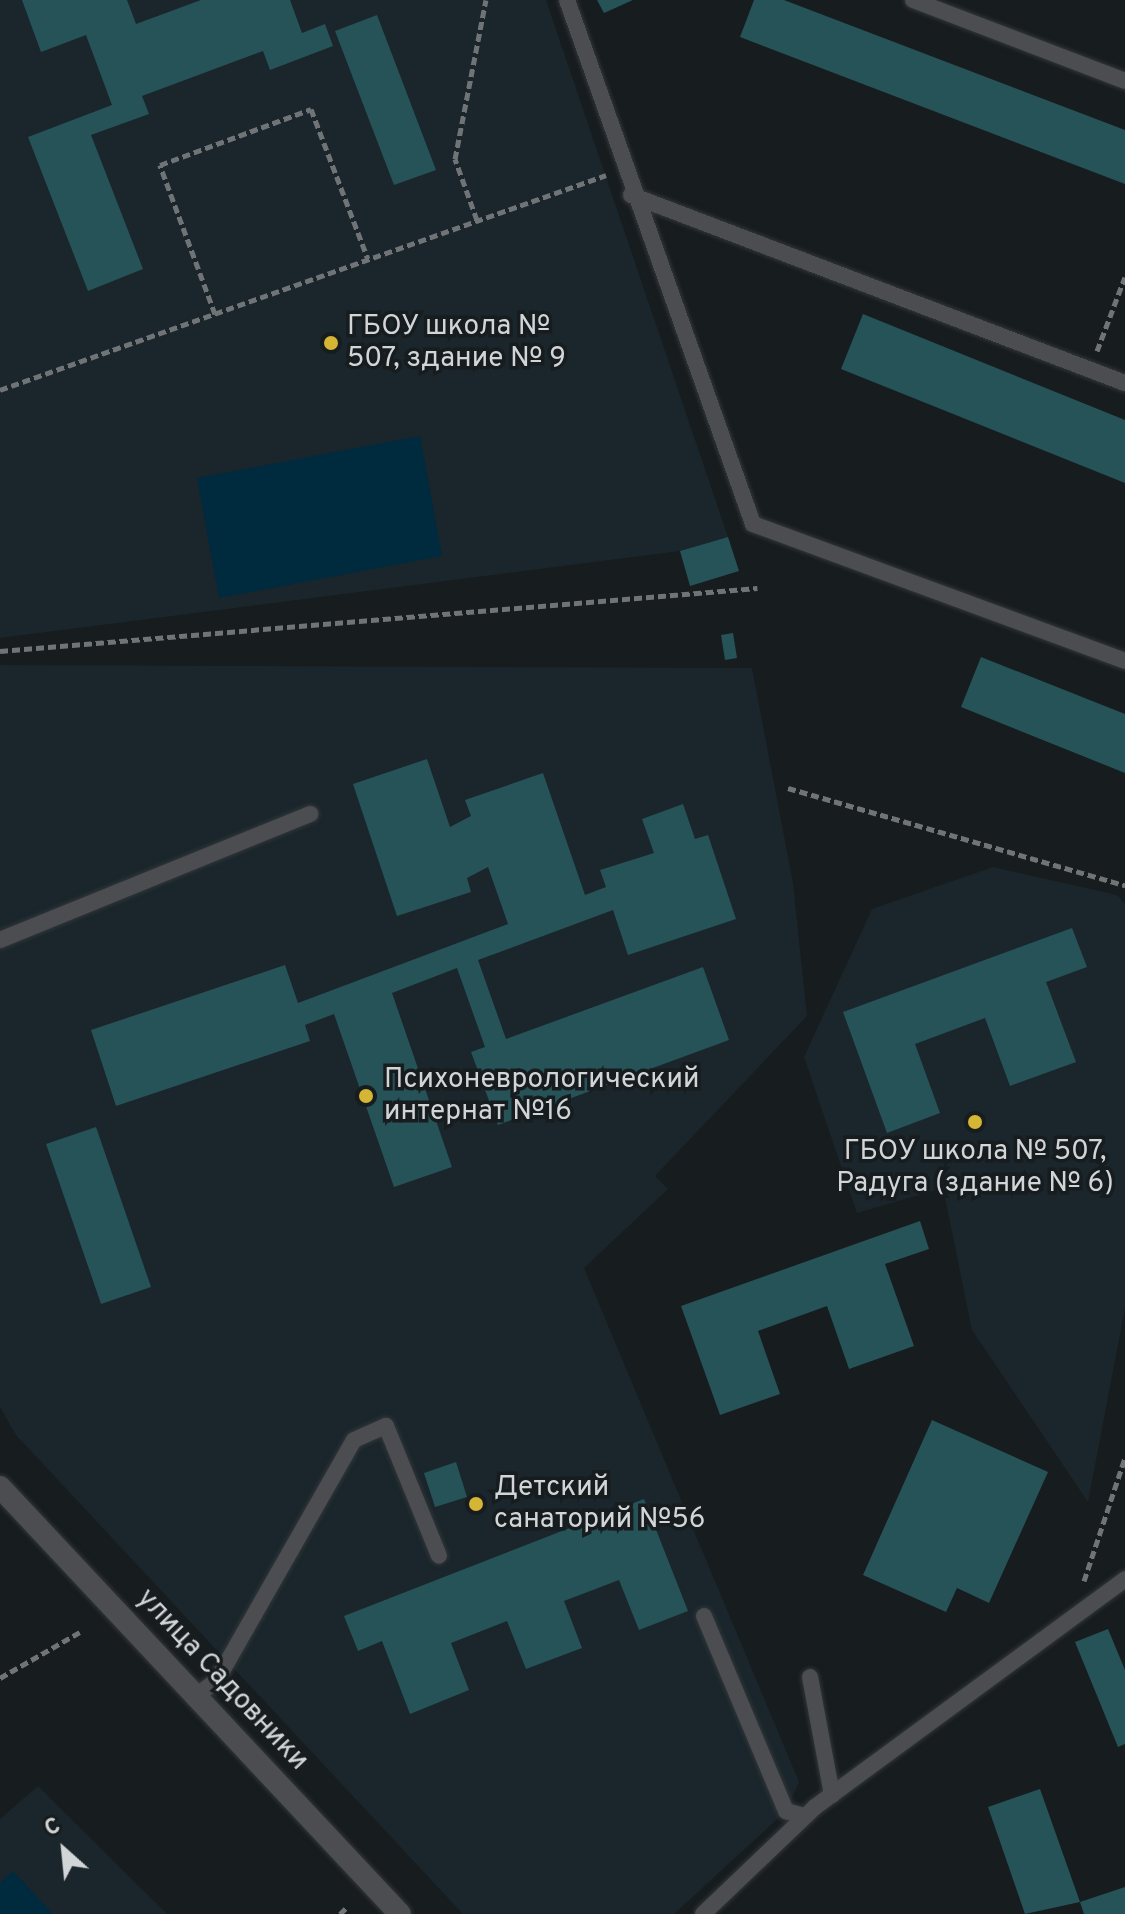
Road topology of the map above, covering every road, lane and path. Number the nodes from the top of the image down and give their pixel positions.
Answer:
1 (486, 0) edge
2 (567, 0) edge
3 (913, 0) edge
4 (1125, 81) edge
5 (622, 169) junction
6 (631, 195) junction
7 (477, 220) junction
8 (368, 259) junction
9 (1125, 277) edge
10 (215, 314) junction
11 (1090, 369) junction
12 (1125, 383) edge
13 (0, 390) edge
14 (757, 588) dead end
15 (0, 651) edge
16 (1125, 661) edge
17 (788, 788) dead end
18 (310, 814) dead end
19 (1125, 885) edge
20 (0, 940) edge
21 (1125, 1458) edge
22 (0, 1487) edge
23 (439, 1556) dead end
24 (1125, 1579) edge
25 (704, 1616) dead end
26 (1067, 1627) junction
27 (80, 1632) dead end
28 (810, 1677) dead end
29 (0, 1678) edge
30 (196, 1696) junction
31 (832, 1795) junction
32 (805, 1816) junction
33 (348, 1906) dead end
34 (340, 1914) edge
35 (400, 1914) edge
36 (703, 1914) edge

1 - 7 path
2 - 5 lane
3 - 4 lane
5 - 6 lane
5 - 7 path
6 - 11 lane
6 - 16 lane
7 - 8 path
8 - 10 path
8 - 10 path
9 - 11 path
10 - 13 path
11 - 12 lane
14 - 15 path
17 - 19 path
18 - 20 lane
21 - 26 path
22 - 30 street, улица Садовники
23 - 30 lane
24 - 26 lane
25 - 32 lane
26 - 31 lane
27 - 29 path
28 - 31 lane
30 - 35 street, улица Садовники
31 - 32 lane
32 - 36 lane
33 - 34 path

